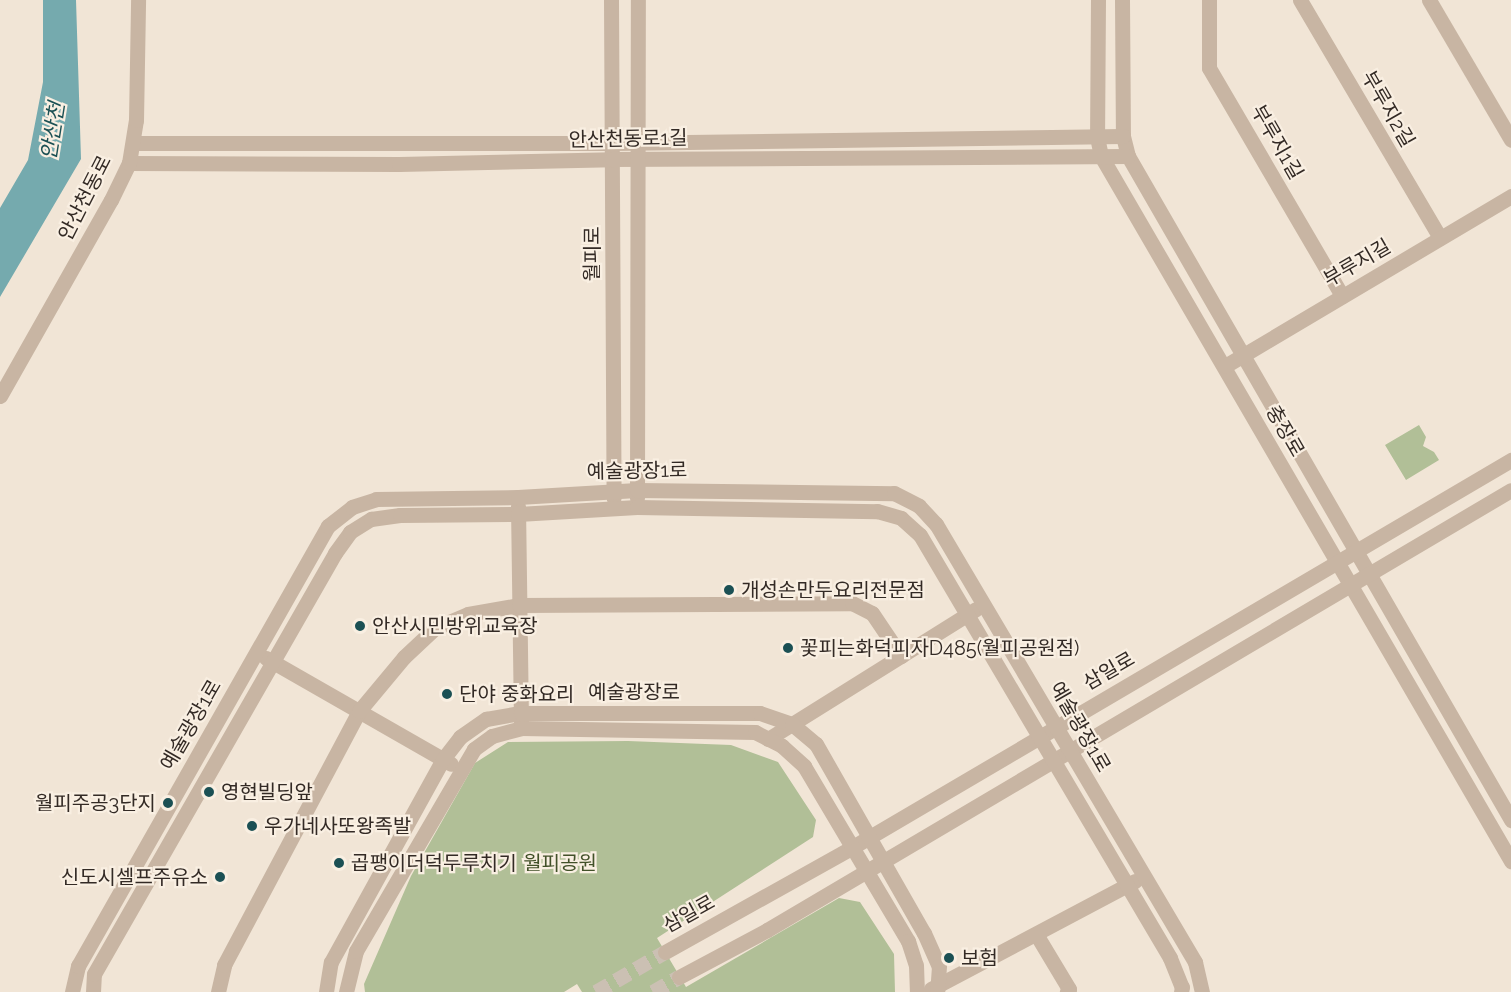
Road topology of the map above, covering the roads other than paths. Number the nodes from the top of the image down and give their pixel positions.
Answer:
1 (138, 0) edge
2 (611, 0) edge
3 (638, 0) edge
4 (1098, 0) edge
5 (1122, 0) edge
6 (1209, 0) edge
7 (1300, 0) edge
8 (1429, 0) edge
9 (1123, 136) junction
10 (1097, 137) junction
11 (1511, 140) edge
12 (639, 142) junction
13 (133, 143) junction
14 (611, 143) junction
15 (1101, 156) junction
16 (1128, 156) junction
17 (612, 159) junction
18 (638, 160) junction
19 (129, 163) junction
20 (1511, 196) edge
21 (1440, 238) junction
22 (1342, 296) junction
23 (1244, 354) junction
24 (1225, 366) junction
25 (0, 396) edge
26 (1511, 460) edge
27 (614, 490) junction
28 (637, 490) junction
29 (1511, 490) edge
30 (518, 496) junction
31 (637, 507) junction
32 (615, 508) junction
33 (518, 514) junction
34 (1358, 551) junction
35 (1337, 563) junction
36 (1370, 573) junction
37 (1349, 585) junction
38 (984, 604) junction
39 (519, 605) junction
40 (967, 614) junction
41 (256, 653) junction
42 (901, 656) junction
43 (273, 662) junction
44 (359, 711) junction
45 (521, 720) junction
46 (792, 724) junction
47 (1056, 727) junction
48 (1040, 736) junction
49 (768, 739) junction
50 (1069, 750) junction
51 (443, 759) junction
52 (1053, 759) junction
53 (461, 770) junction
54 (1511, 820) edge
55 (868, 837) junction
56 (850, 848) junction
57 (884, 861) junction
58 (1511, 861) edge
59 (867, 871) junction
60 (1143, 877) junction
61 (1128, 885) junction
62 (1036, 934) junction
63 (665, 952) tunnel mouth
64 (679, 977) tunnel mouth
65 (343, 990) edge
66 (933, 990) edge
67 (72, 992) edge
68 (93, 992) edge
69 (218, 992) edge
70 (326, 992) edge
71 (917, 992) edge
72 (1067, 992) edge
73 (1181, 992) edge
74 (1202, 992) edge

1 - 13 street, 안산천동로
2 - 14 street, 월피로
3 - 12 street
4 - 10 street, 충장로
5 - 9 street, 충장로
6 - 22 street, 부루지1길
7 - 21 street, 부루지2길
8 - 11 street
9 - 10 street, 안산천동로1길
9 - 16 street, 충장로
10 - 12 street, 안산천동로1길
10 - 15 street, 충장로
12 - 14 street, 안산천동로1길
12 - 18 street
13 - 14 street, 안산천동로1길
13 - 19 street, 안산천동로
14 - 17 street, 월피로
15 - 16 street, 안산천동로1길
15 - 18 street, 안산천동로1길
15 - 24 street, 충장로
16 - 23 street, 충장로
17 - 18 street, 안산천동로1길
17 - 19 street, 안산천동로1길
17 - 27 street, 월피로
18 - 28 street
19 - 25 street, 안산천동로
20 - 21 street, 부루지길
21 - 22 street, 부루지길
22 - 23 street, 부루지길
23 - 24 street, 부루지길
23 - 34 street, 충장로
24 - 35 street, 충장로
26 - 34 street, 삼일로
27 - 28 street, 예술광장1로
27 - 30 street, 예술광장1로
27 - 32 street, 월피로
28 - 31 street
28 - 38 street, 예술광장1로
29 - 36 street
30 - 33 street
30 - 41 street, 예술광장1로
31 - 32 street, 예술광장1로
31 - 40 street, 예술광장1로
32 - 33 street, 예술광장1로
33 - 39 street
33 - 43 street, 예술광장1로
34 - 35 street, 삼일로
34 - 36 street, 충장로
35 - 37 street, 충장로
35 - 47 street, 삼일로
36 - 37 street
36 - 54 street, 충장로
37 - 50 street
37 - 58 street, 충장로
38 - 40 street
38 - 47 street, 예술광장1로
39 - 42 street
39 - 44 street
39 - 45 street
40 - 42 street
40 - 48 street, 예술광장1로
41 - 43 street
41 - 67 street, 예술광장1로
42 - 46 street
43 - 44 street
43 - 68 street, 예술광장1로
44 - 51 street
44 - 69 street
45 - 46 street, 예술광장로
45 - 49 street, 예술광장로
45 - 51 street, 예술광장로
45 - 53 street, 예술광장로
46 - 49 street
46 - 55 street, 예술광장로
47 - 48 street, 삼일로
47 - 50 street, 예술광장1로
48 - 52 street, 예술광장1로
48 - 55 street, 삼일로
49 - 56 street, 예술광장로
50 - 52 street
50 - 60 street, 예술광장1로
51 - 53 street
51 - 70 street, 예술광장로
52 - 57 street
52 - 61 street, 예술광장1로
53 - 65 street, 예술광장로
55 - 56 street, 삼일로
55 - 57 street, 예술광장로
56 - 59 street, 예술광장로
56 - 63 street, 삼일로
57 - 59 street
57 - 66 street, 예술광장로
59 - 64 street
59 - 71 street, 예술광장로
60 - 61 street
60 - 74 street, 예술광장1로
61 - 62 street
61 - 73 street, 예술광장1로
62 - 66 street
62 - 72 street

